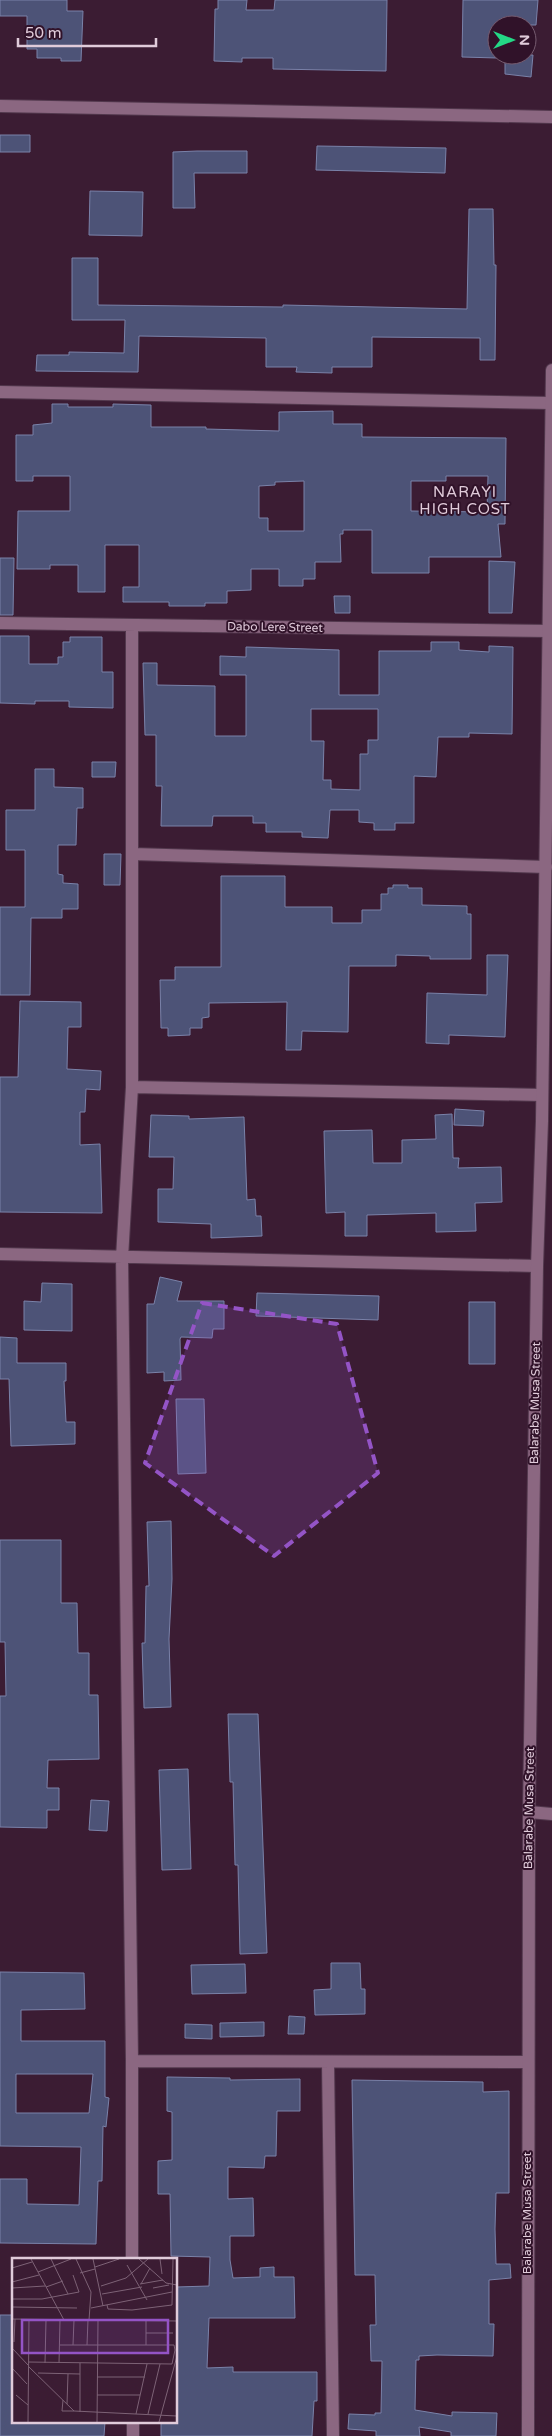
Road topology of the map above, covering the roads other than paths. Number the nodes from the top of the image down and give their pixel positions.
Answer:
1 (0, 106) edge
2 (552, 117) edge
3 (552, 370) edge
4 (0, 392) edge
5 (551, 403) edge
6 (0, 623) edge
7 (132, 625) junction
8 (550, 631) junction
9 (550, 691) edge
10 (133, 854) junction
11 (546, 867) junction
12 (132, 1087) junction
13 (542, 1095) junction
14 (547, 1121) edge
15 (0, 1254) edge
16 (122, 1258) junction
17 (537, 1266) junction
18 (528, 1812) junction
19 (552, 1814) edge
20 (132, 2061) junction
21 (328, 2062) junction
22 (527, 2062) junction
23 (132, 2258) edge
24 (333, 2436) edge
25 (528, 2436) edge

1 - 2 street
3 - 5 street, Balarabe Musa Street
4 - 5 street
5 - 8 street, Balarabe Musa Street
6 - 7 street, Dabo Lere Street
7 - 8 street, Dabo Lere Street
7 - 10 street
8 - 9 street, Balarabe Musa Street
9 - 11 street, Balarabe Musa Street
10 - 11 street
10 - 12 street
11 - 13 street, Balarabe Musa Street
12 - 13 street
12 - 16 street
13 - 14 street, Balarabe Musa Street
14 - 17 street, Balarabe Musa Street
15 - 16 street
16 - 17 street
16 - 20 street
17 - 18 street, Balarabe Musa Street
18 - 19 street
18 - 22 street, Balarabe Musa Street
20 - 21 street
20 - 23 street
21 - 22 street
21 - 24 street
22 - 25 street, Balarabe Musa Street

